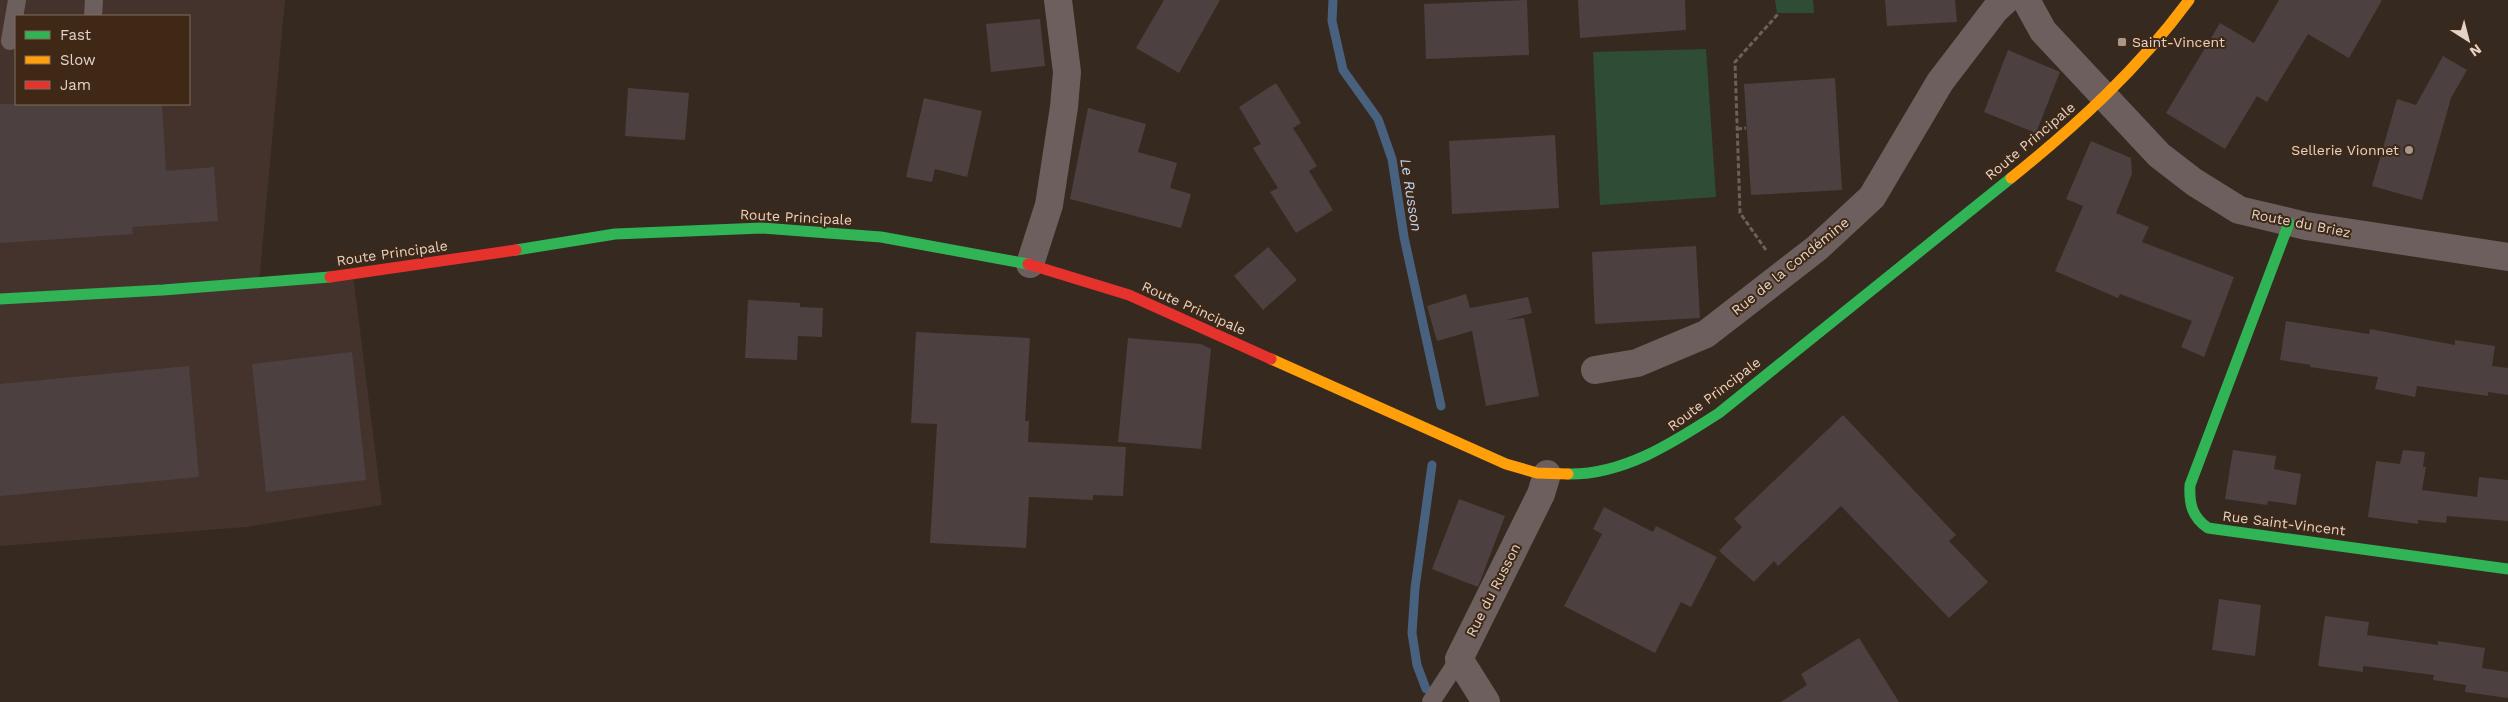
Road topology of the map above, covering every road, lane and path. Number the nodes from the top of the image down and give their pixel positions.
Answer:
1 (17, 0) edge
2 (94, 0) edge
3 (1058, 0) edge
4 (2006, 0) edge
5 (2026, 0) edge
6 (2189, 0) edge
7 (1778, 13) dead end
8 (93, 15) edge
9 (9, 41) edge
10 (2106, 96) junction
11 (1746, 128) dead end
12 (1737, 129) junction
13 (2289, 223) junction
14 (2508, 258) edge
15 (1030, 264) junction
16 (1784, 274) junction
17 (0, 299) edge
18 (1595, 370) dead end
19 (1547, 474) junction
20 (2508, 569) edge
21 (1459, 659) junction
22 (1431, 702) edge
23 (1486, 702) edge

1 - 9 lane
2 - 8 lane
3 - 15 street
4 - 16 street, Rue de la Condémine
5 - 10 street
6 - 10 main road, Route Principale
7 - 12 path
10 - 13 street, Route du Briez
10 - 19 main road, Route Principale
11 - 12 path
12 - 16 path
13 - 14 street, Route du Briez
13 - 20 main road, Rue Saint-Vincent
15 - 17 main road, Route Principale
15 - 19 main road, Route Principale
16 - 18 street, Rue de la Condémine
19 - 21 street, Rue du Russon
21 - 22 lane
21 - 23 street

